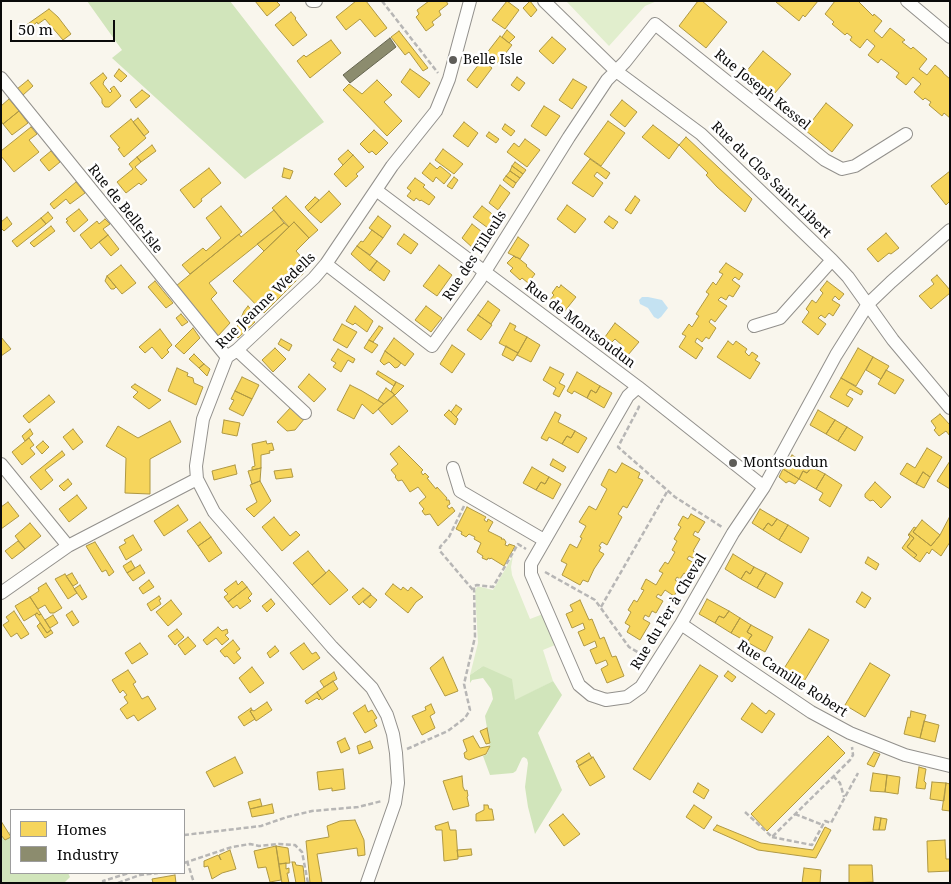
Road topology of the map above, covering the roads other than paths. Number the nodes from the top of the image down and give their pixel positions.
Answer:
1 (312, 1) edge
2 (316, 1) edge
3 (470, 1) edge
4 (544, 1) edge
5 (907, 1) edge
6 (950, 37) edge
7 (616, 71) junction
8 (1, 78) edge
9 (906, 134) dead end
10 (376, 190) junction
11 (950, 230) edge
12 (832, 260) junction
13 (326, 264) junction
14 (485, 271) junction
15 (868, 304) junction
16 (754, 326) dead end
17 (232, 354) junction
18 (633, 392) junction
19 (950, 408) edge
20 (305, 413) dead end
21 (1, 464) edge
22 (453, 468) dead end
23 (197, 479) junction
24 (764, 487) junction
25 (544, 540) junction
26 (68, 546) junction
27 (1, 593) edge
28 (681, 624) junction
29 (950, 766) edge
30 (367, 883) edge

1 - 2 street
3 - 10 street, Rue Jeanne Wedells
4 - 7 street, Rue du Clos Saint-Libert
5 - 6 street
7 - 9 street, Rue Joseph Kessel
7 - 12 street, Rue du Clos Saint-Libert
7 - 14 street, Rue des Tilleuls
8 - 17 street, Rue de Belle-Isle
10 - 13 street, Rue Jeanne Wedells
10 - 14 street, Rue de Montsoudun
11 - 15 street, Rue du Fer à Cheval
12 - 15 street, Rue du Clos Saint-Libert
12 - 16 street
13 - 14 street, Rue des Tilleuls
13 - 17 street, Rue Jeanne Wedells
14 - 18 street, Rue de Montsoudun
15 - 19 street, Rue du Clos Saint-Libert
15 - 24 street, Rue du Fer à Cheval
17 - 20 street, Rue de Belle-Isle
17 - 23 street, Rue Jeanne Wedells
18 - 24 street, Rue de Montsoudun
18 - 25 street
21 - 26 street
22 - 25 street
23 - 26 street
23 - 30 street, Rue Jeanne Wedells
24 - 28 street, Rue du Fer à Cheval
25 - 28 street, Rue du Fer à Cheval
26 - 27 street
28 - 29 street, Rue Camille Robert

